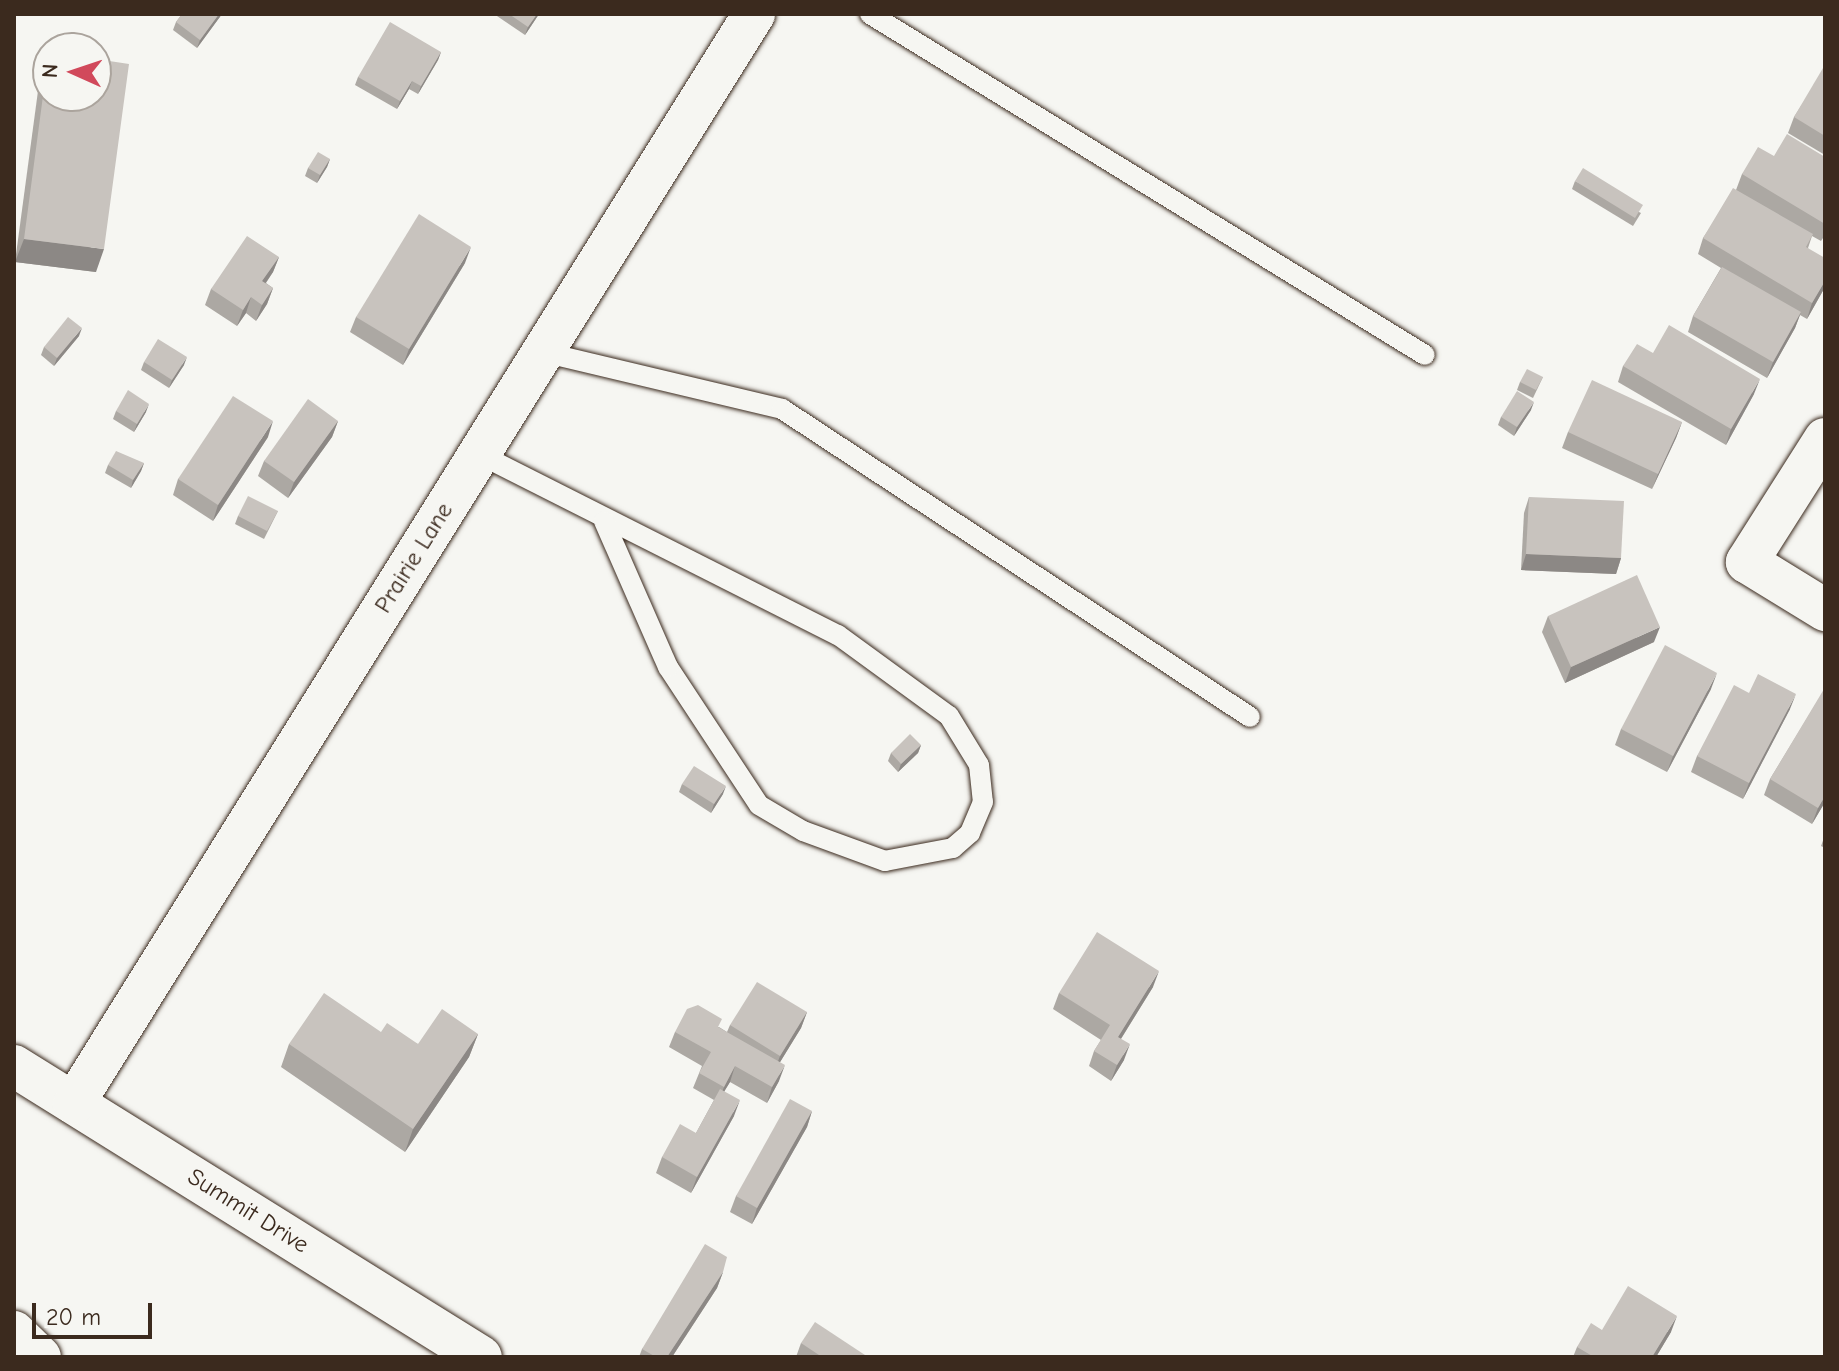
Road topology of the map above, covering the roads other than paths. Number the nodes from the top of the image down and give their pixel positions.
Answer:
1 (754, 14) edge
2 (870, 14) edge
3 (543, 352) junction
4 (1425, 355) dead end
5 (1825, 439) edge
6 (479, 454) junction
7 (604, 521) junction
8 (1825, 610) edge
9 (1250, 717) dead end
10 (14, 1066) edge
11 (74, 1103) junction
12 (14, 1332) edge
13 (40, 1357) edge
14 (481, 1357) edge

1 - 3 street, Prairie Lane
2 - 4 lane
3 - 6 street, Prairie Lane
3 - 9 lane
5 - 8 street
6 - 7 lane
6 - 11 street, Prairie Lane
7 - 7 lane
10 - 11 street, Summit Drive
11 - 14 street, Summit Drive
12 - 13 street

